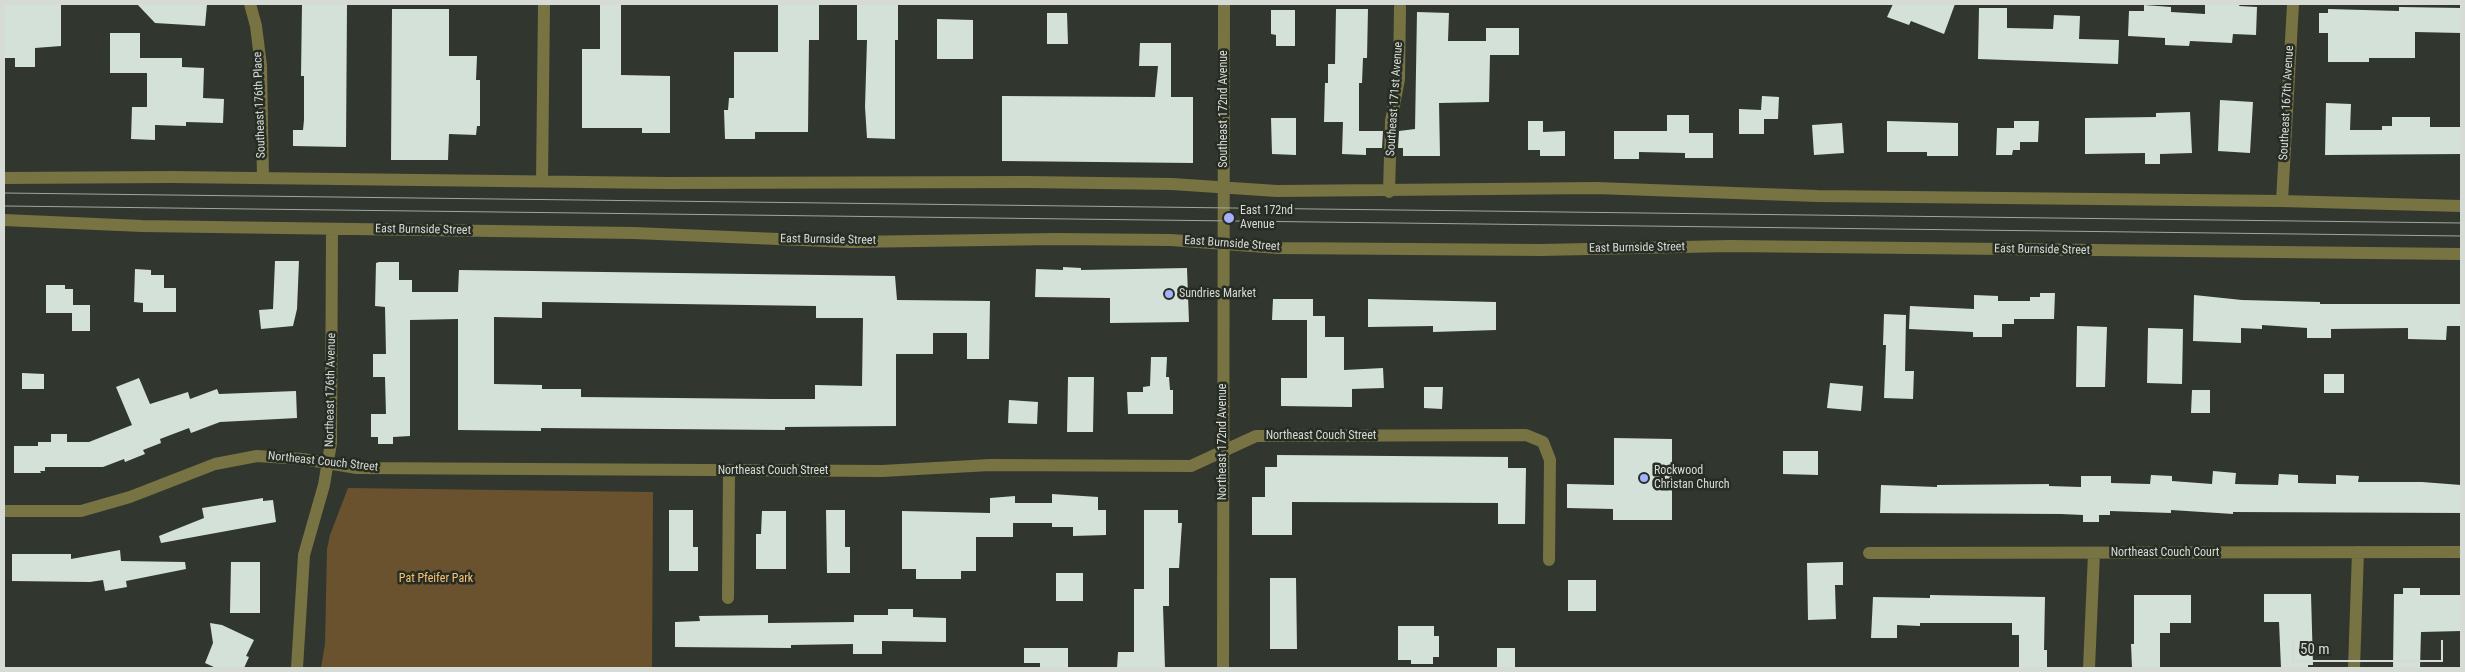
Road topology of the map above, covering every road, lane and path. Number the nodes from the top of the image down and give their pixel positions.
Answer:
1 (250, 4) edge
2 (544, 4) edge
3 (1224, 4) edge
4 (2293, 4) edge
5 (1400, 7) dead end
6 (4, 178) edge
7 (262, 178) junction
8 (542, 181) junction
9 (1224, 187) junction
10 (1390, 192) junction
11 (2282, 201) junction
12 (2461, 206) edge
13 (1224, 215) joint
14 (4, 220) edge
15 (332, 229) junction
16 (1224, 244) junction
17 (2461, 254) edge
18 (1224, 450) junction
19 (327, 464) junction
20 (729, 471) junction
21 (4, 511) edge
22 (2358, 552) junction
23 (2461, 552) edge
24 (1869, 553) dead end
25 (2094, 553) junction
26 (1549, 560) dead end
27 (728, 598) dead end
28 (297, 668) edge
29 (1222, 668) edge
30 (2089, 668) edge
31 (2354, 668) edge

1 - 7 street, Southeast 176th Place
2 - 8 street
3 - 9 street, Southeast 172nd Avenue
4 - 11 street, Southeast 167th Avenue
5 - 10 street, Southeast 171st Avenue
6 - 7 street
7 - 8 street
8 - 9 street
9 - 10 street
9 - 13 street, Southeast 172nd Avenue
10 - 11 street
11 - 12 street
13 - 16 street, Northeast 172nd Avenue
14 - 15 street, East Burnside Street
15 - 16 street, East Burnside Street
15 - 19 street, Northeast 176th Avenue
16 - 17 street, East Burnside Street
16 - 18 street, Northeast 172nd Avenue
18 - 20 street, Northeast Couch Street
18 - 26 street, Northeast Couch Street
18 - 29 street, Northeast 172nd Avenue
19 - 20 street, Northeast Couch Street
19 - 21 street, Northeast Couch Street
19 - 28 street, Northeast 176th Avenue
20 - 27 street
22 - 23 street, Northeast Couch Court
22 - 25 street, Northeast Couch Court
22 - 31 street
24 - 25 street, Northeast Couch Court
25 - 30 street

